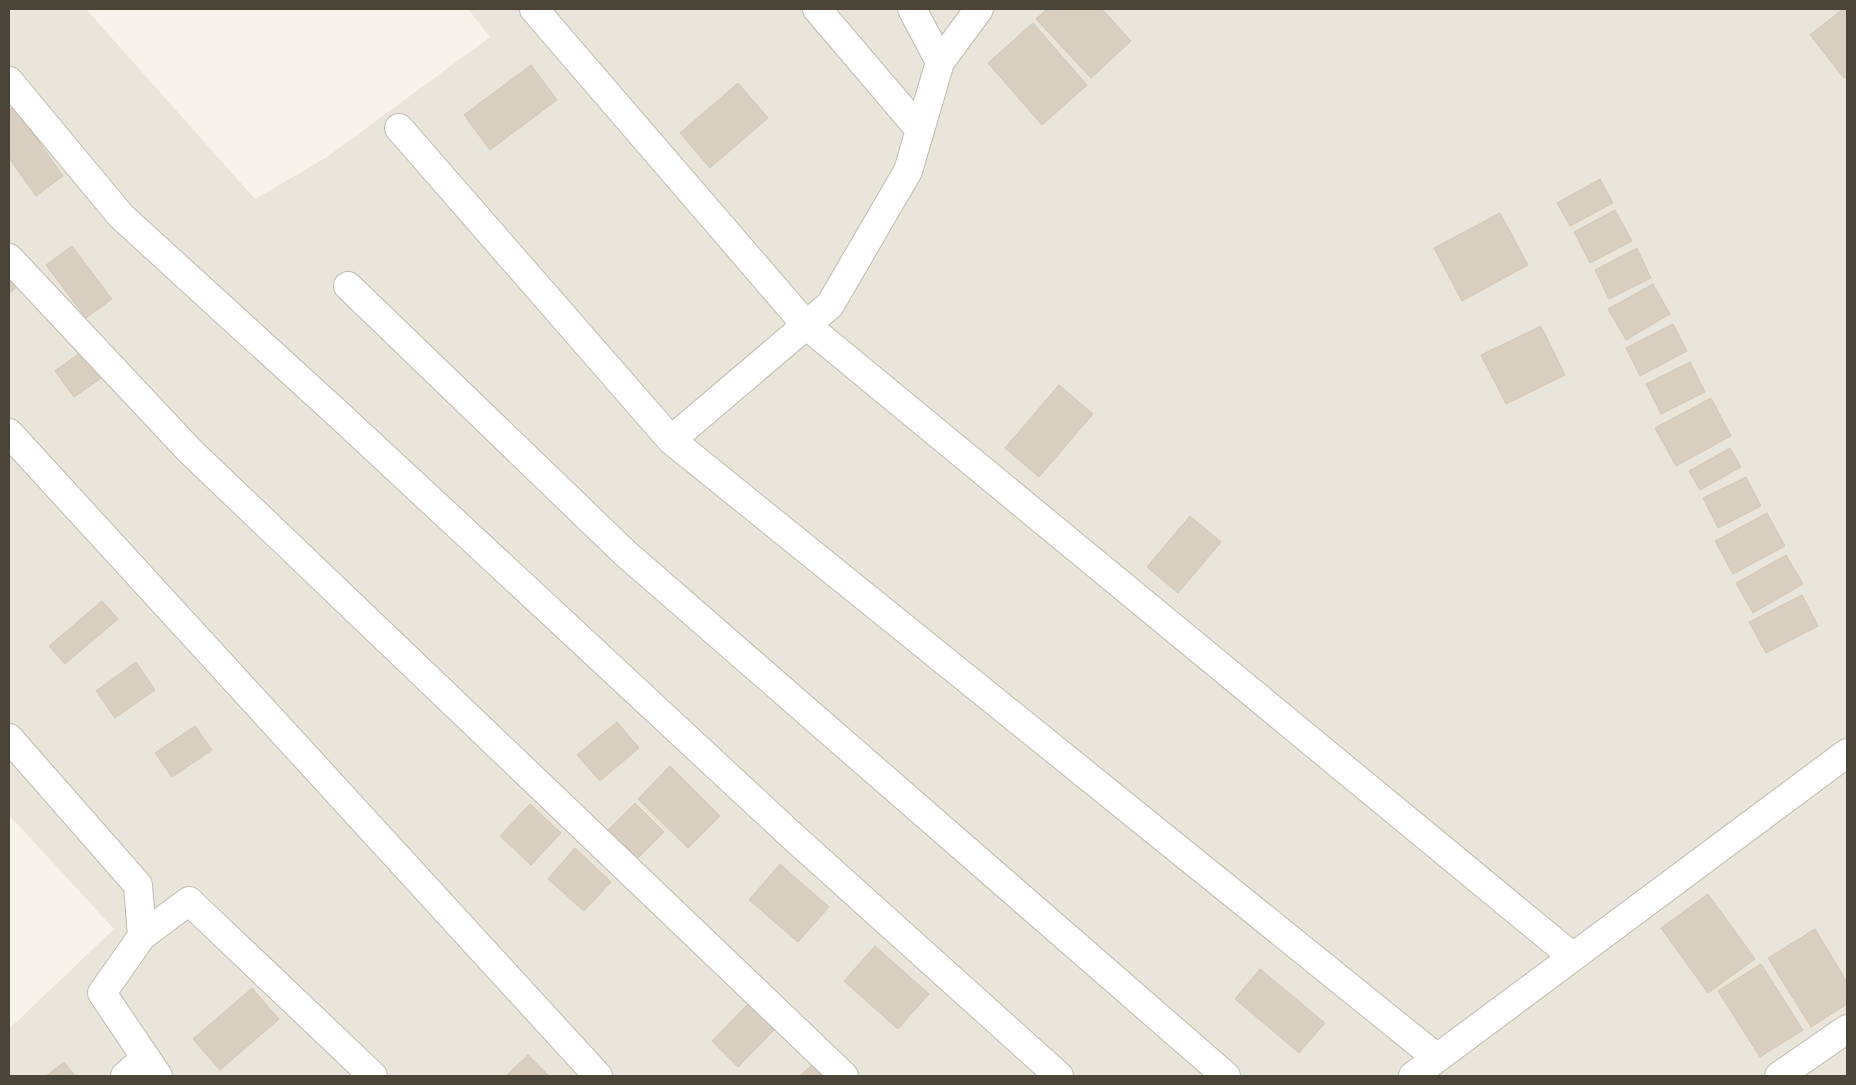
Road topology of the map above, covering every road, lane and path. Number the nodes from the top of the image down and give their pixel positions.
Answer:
1 (534, 9) edge
2 (817, 9) edge
3 (912, 9) edge
4 (978, 9) edge
5 (940, 62) junction
6 (9, 81) edge
7 (399, 128) dead end
8 (920, 130) junction
9 (9, 258) edge
10 (348, 286) dead end
11 (806, 326) junction
12 (9, 433) edge
13 (671, 440) junction
14 (9, 738) edge
15 (1847, 753) edge
16 (142, 936) junction
17 (1573, 957) junction
18 (1847, 1029) edge
19 (1437, 1058) junction
20 (126, 1076) edge
21 (149, 1076) edge
22 (158, 1076) edge
23 (373, 1076) edge
24 (598, 1076) edge
25 (844, 1076) edge
26 (1060, 1076) edge
27 (1226, 1076) edge
28 (1413, 1076) edge
29 (1780, 1076) edge

1 - 11 street
2 - 8 street
3 - 5 street
4 - 5 street
5 - 8 street
6 - 26 street
7 - 13 street
8 - 11 street
9 - 25 street
10 - 27 street
11 - 13 street
11 - 17 street
12 - 24 street
13 - 19 street
14 - 16 street
15 - 17 street
16 - 22 street
16 - 23 street
17 - 19 street
18 - 29 street
19 - 28 street
20 - 21 street

